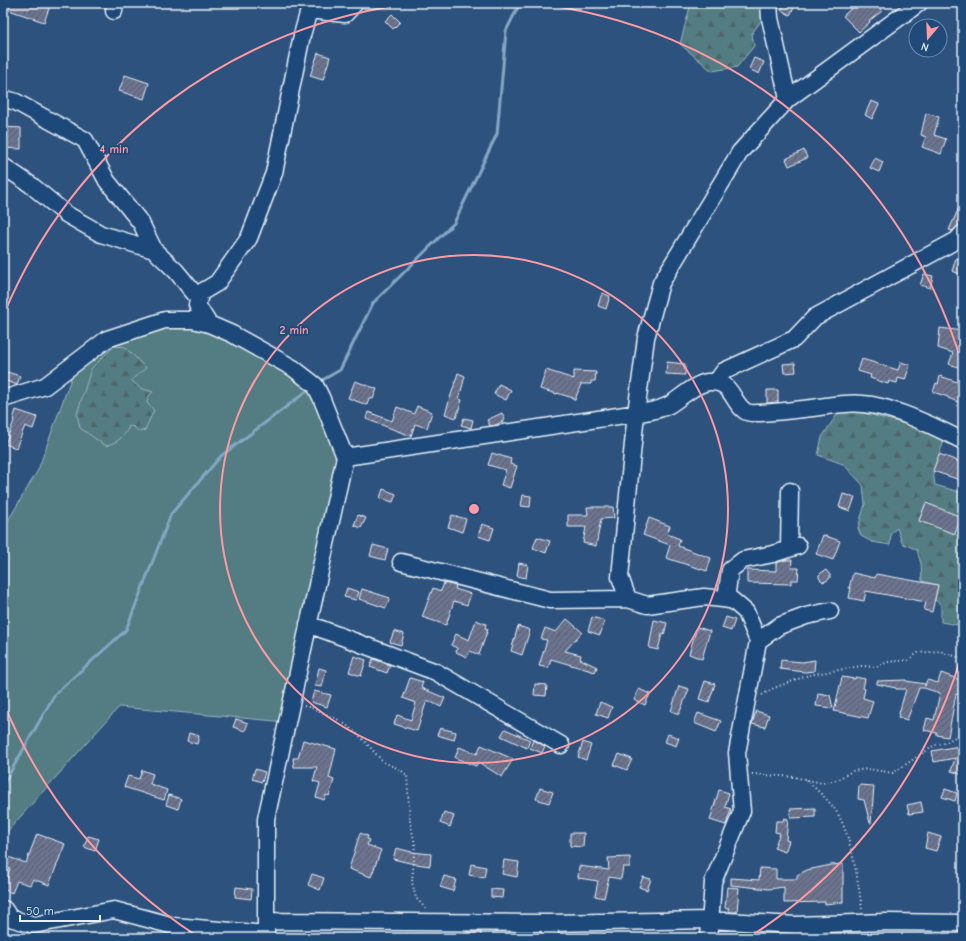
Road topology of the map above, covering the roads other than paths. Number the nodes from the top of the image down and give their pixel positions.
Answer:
1 (355, 3) edge
2 (769, 3) edge
3 (918, 3) edge
4 (310, 6) edge
5 (3, 98) edge
6 (788, 99) junction
7 (3, 166) edge
8 (963, 233) edge
9 (154, 250) junction
10 (198, 299) junction
11 (209, 324) junction
12 (716, 382) junction
13 (3, 399) edge
14 (636, 413) junction
15 (963, 440) edge
16 (344, 457) junction
17 (790, 492) dead end
18 (402, 562) dead end
19 (628, 599) junction
20 (728, 600) junction
21 (830, 611) dead end
22 (308, 624) junction
23 (758, 641) junction
24 (561, 745) dead end
25 (4, 909) dead end
26 (710, 920) junction
27 (963, 923) edge
28 (550, 930) edge
29 (266, 931) edge
30 (709, 938) edge

1 - 4 street
2 - 6 street
3 - 6 street
4 - 10 street
5 - 9 street
6 - 14 street
7 - 9 street
8 - 12 street
9 - 10 street
10 - 11 street
11 - 13 street
11 - 16 street
12 - 14 street
12 - 15 street
14 - 16 street
14 - 19 street
16 - 22 street
17 - 20 street
18 - 19 street
19 - 20 street
20 - 23 street
21 - 23 street
22 - 24 street
22 - 29 street
23 - 26 street
25 - 29 street
26 - 27 street
26 - 28 street
26 - 30 street
28 - 29 street

